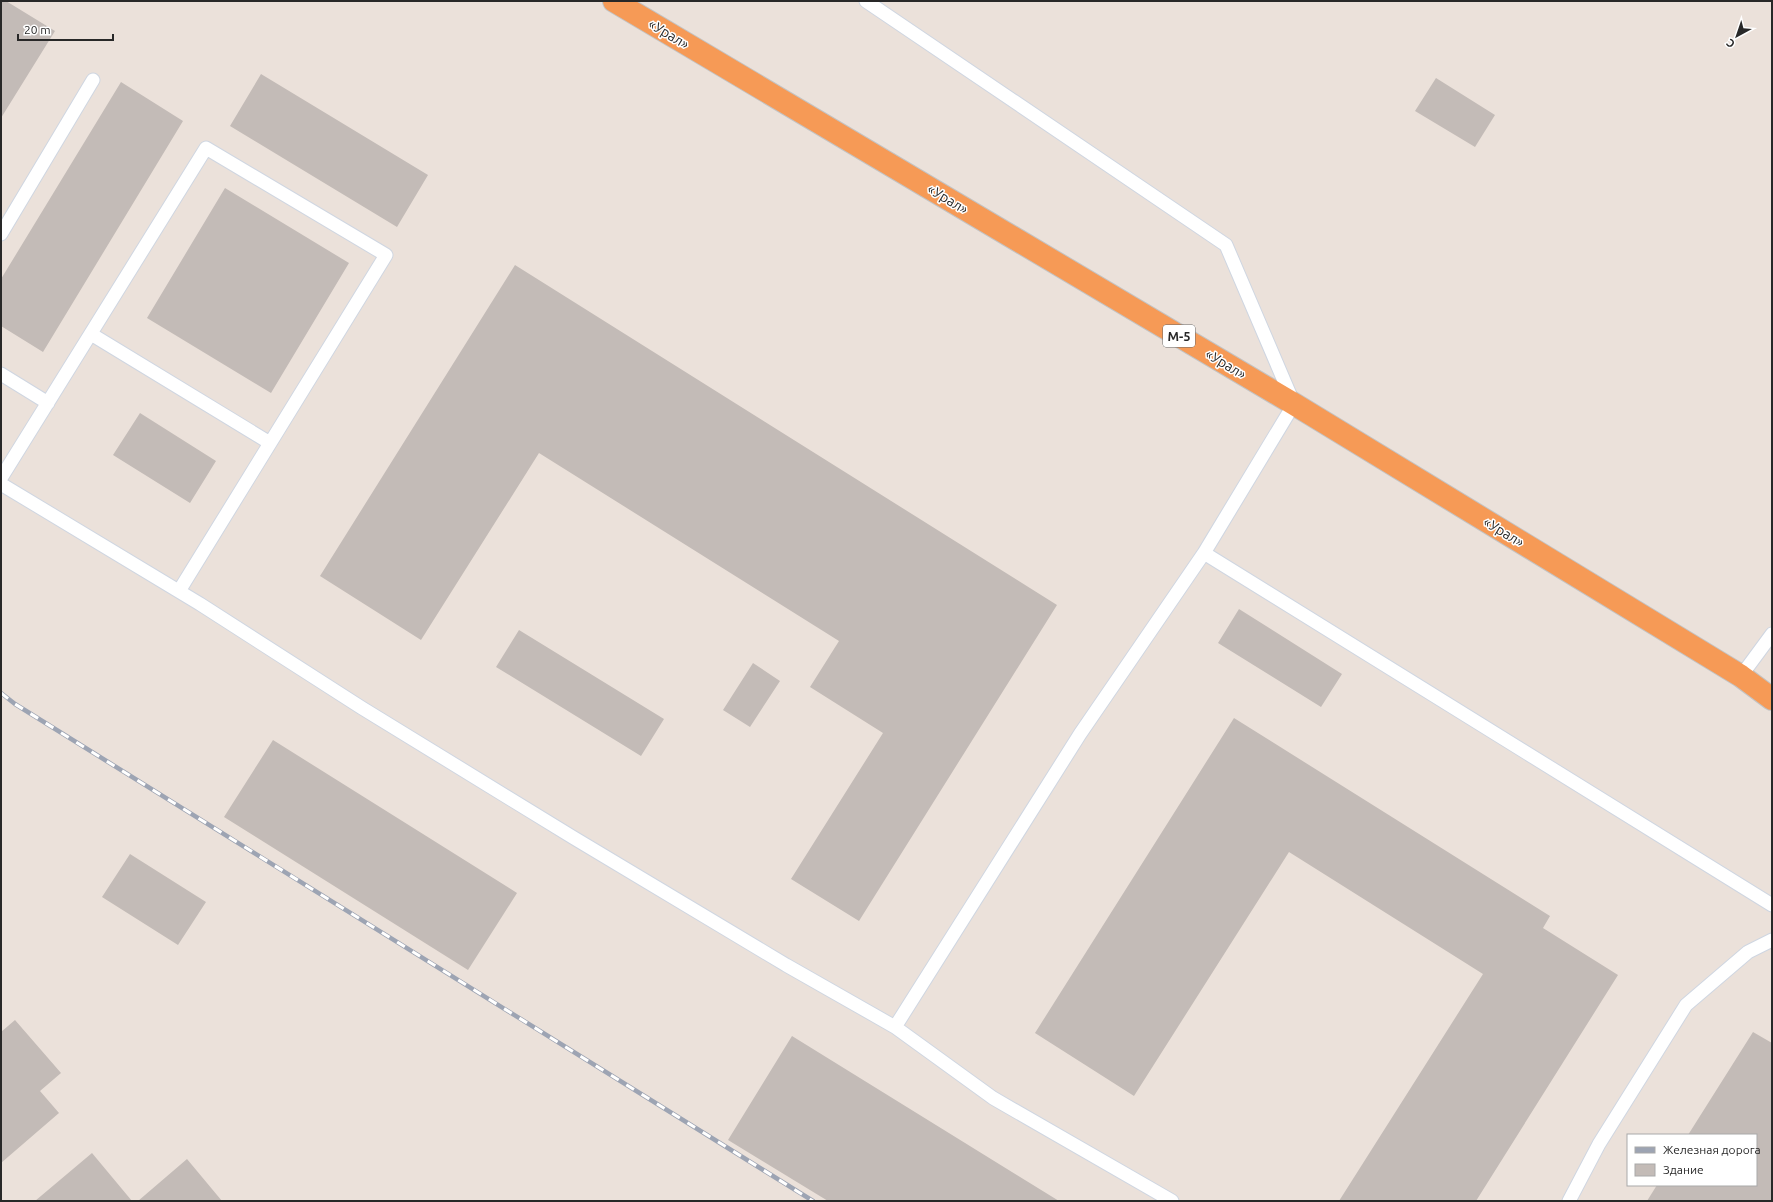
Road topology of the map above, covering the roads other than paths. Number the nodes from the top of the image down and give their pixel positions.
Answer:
1 (614, 1) edge
2 (866, 1) edge
3 (93, 80) dead end
4 (1, 234) edge
5 (91, 334) junction
6 (1, 374) edge
7 (48, 403) junction
8 (1294, 404) junction
9 (270, 443) junction
10 (1, 478) edge
11 (1, 484) edge
12 (1204, 553) junction
13 (179, 591) junction
14 (1772, 634) edge
15 (1741, 676) junction
16 (1772, 699) edge
17 (1772, 905) edge
18 (1772, 940) edge
19 (895, 1026) junction
20 (1172, 1201) edge
21 (1569, 1201) edge

1 - 8 highway, «Урал» / М-5
2 - 8 lane
3 - 4 lane
5 - 7 lane
5 - 9 lane
5 - 9 lane
6 - 7 lane
7 - 10 lane
8 - 12 lane
8 - 15 highway, «Урал» / М-5
9 - 13 lane
11 - 13 lane
12 - 17 lane
12 - 19 lane
13 - 19 lane
14 - 15 lane
15 - 16 highway, «Урал» / М-5
18 - 21 lane
19 - 20 lane

